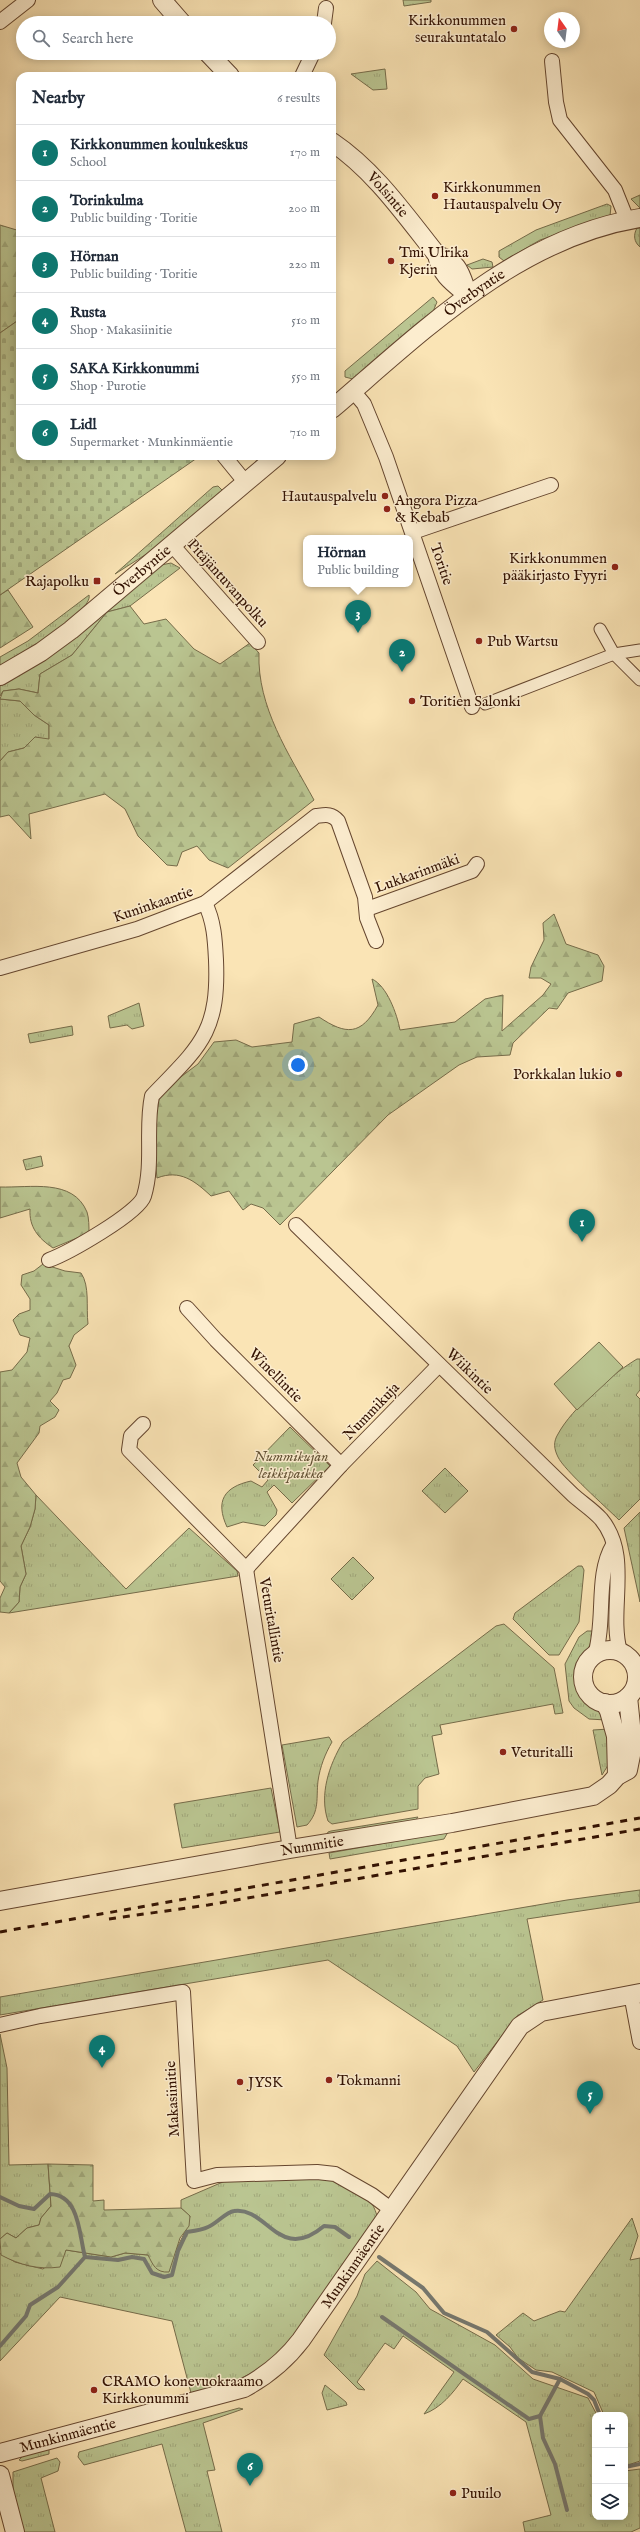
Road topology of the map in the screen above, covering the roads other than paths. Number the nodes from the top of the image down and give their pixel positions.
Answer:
1 (28, 0) edge
2 (162, 0) edge
3 (326, 8) dead end
4 (176, 16) edge
5 (325, 16) edge
6 (0, 22) edge
7 (215, 60) edge
8 (310, 60) edge
9 (552, 61) dead end
10 (226, 72) edge
11 (304, 72) edge
12 (336, 145) edge
13 (633, 219) edge
14 (468, 295) junction
15 (353, 391) junction
16 (336, 406) edge
17 (227, 460) edge
18 (272, 460) edge
19 (246, 483) junction
20 (551, 485) dead end
21 (413, 532) junction
22 (173, 546) junction
23 (600, 632) dead end
24 (258, 642) dead end
25 (640, 650) edge
26 (613, 655) junction
27 (0, 676) edge
28 (640, 680) edge
29 (479, 705) joint
30 (316, 816) joint
31 (477, 864) dead end
32 (205, 903) junction
33 (367, 909) junction
34 (376, 941) dead end
35 (0, 968) edge
36 (296, 1225) dead end
37 (49, 1260) dead end
38 (187, 1308) dead end
39 (439, 1365) junction
40 (143, 1424) dead end
41 (341, 1465) junction
42 (613, 1545) junction
43 (246, 1568) junction
44 (620, 1652) junction
45 (595, 1655) junction
46 (638, 1668) edge
47 (634, 1693) edge
48 (605, 1703) junction
49 (617, 1776) junction
50 (290, 1849) junction
51 (0, 1901) edge
52 (635, 1994) edge
53 (0, 2025) edge
54 (640, 2042) edge
55 (392, 2210) junction
56 (0, 2453) edge
57 (0, 2475) edge
58 (15, 2532) edge

1 - 6 street
2 - 4 street
3 - 5 street
7 - 10 street
8 - 11 street
9 - 13 street
12 - 14 street, Volsintie
13 - 14 street, Överbyntie
14 - 15 street, Överbyntie
15 - 16 street, Överbyntie
15 - 21 street, Toritie
17 - 19 street
18 - 19 street, Överbyntie
19 - 22 street, Överbyntie
20 - 21 street
21 - 29 street, Toritie
22 - 24 street, Pitäjäntuvanpolku
22 - 27 street, Överbyntie
23 - 26 street
25 - 26 street
26 - 28 street
26 - 29 street
30 - 32 street, Kuninkaantie
30 - 33 street, Lukkarinmäki
31 - 33 street, Lukkarinmäki
32 - 35 street, Kuninkaantie
32 - 37 street
33 - 34 street, Lukkarinmäki
36 - 39 street, Wiikintie
38 - 41 street, Winellintie
39 - 41 street, Nummikuja
39 - 42 street, Wiikintie
40 - 43 street, Veturitallintie
41 - 43 street, Nummikuja
42 - 44 street, Wiikintie
42 - 45 street
43 - 50 street, Veturitallintie
44 - 45 street
44 - 46 street
45 - 48 street
46 - 47 street
47 - 48 street
47 - 49 street, Nummitie
48 - 49 street
49 - 50 street, Nummitie
50 - 51 street, Nummitie
52 - 54 street
52 - 55 street, Munkinmäentie
53 - 55 street, Makasiinitie
55 - 56 street, Munkinmäentie
57 - 58 street

